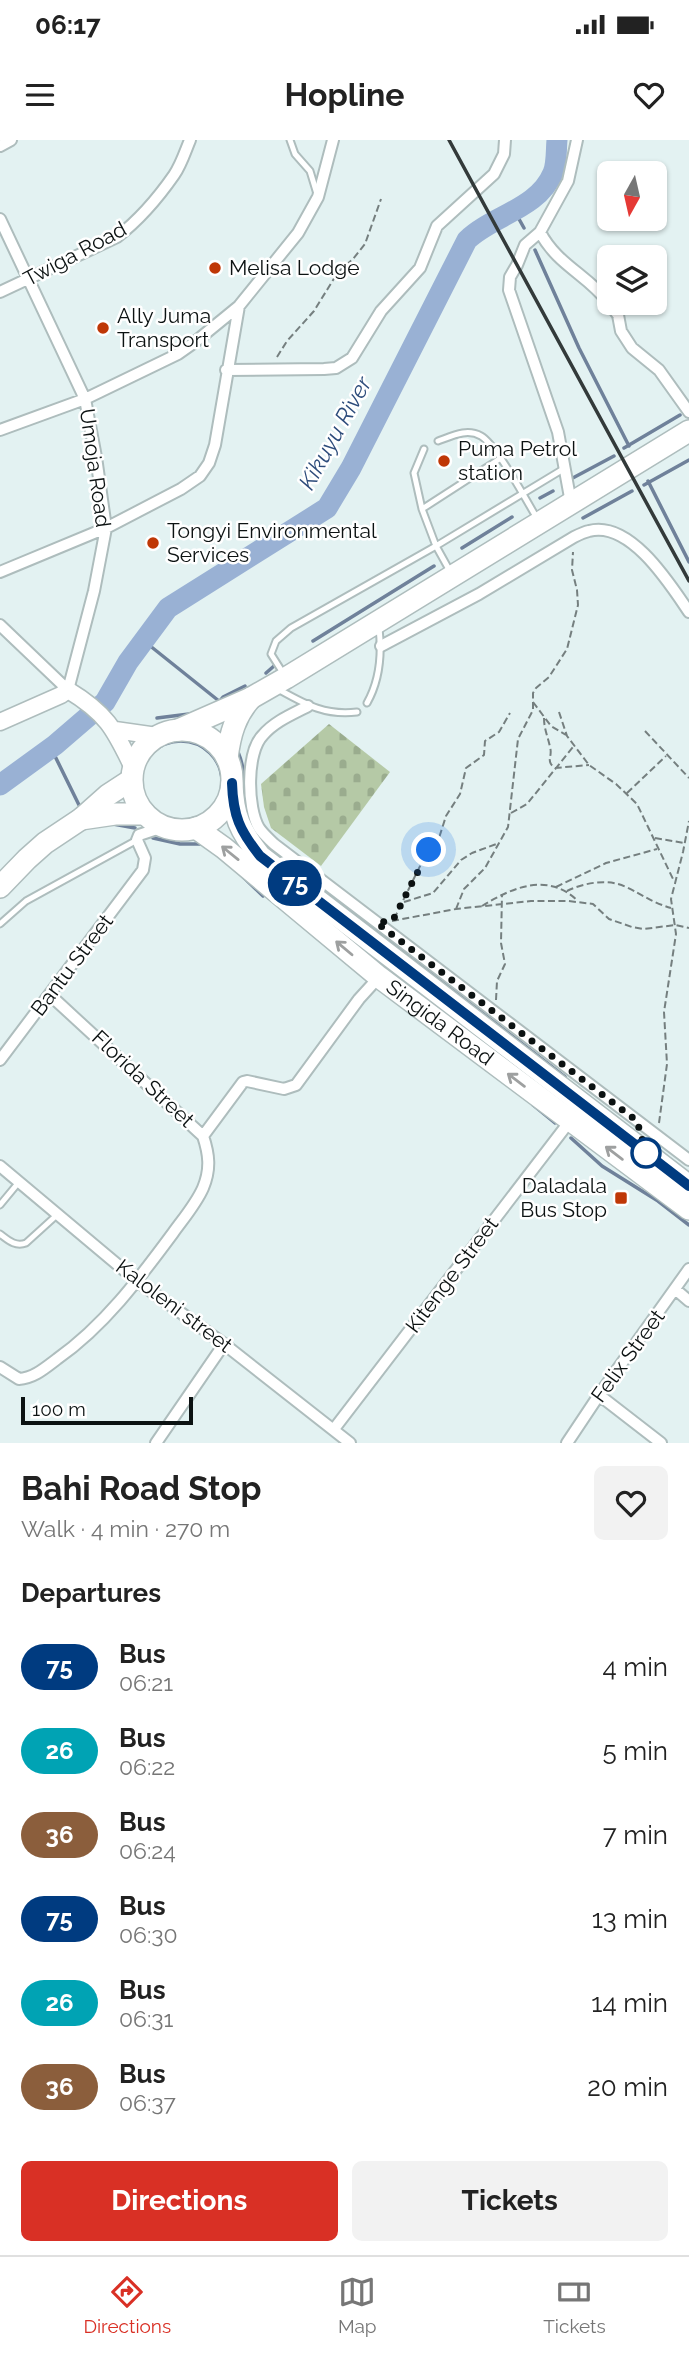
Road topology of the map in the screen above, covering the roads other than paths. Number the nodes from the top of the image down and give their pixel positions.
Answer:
1 (10, 140) edge
2 (191, 140) edge
3 (290, 140) edge
4 (333, 140) edge
5 (505, 140) edge
6 (577, 140) edge
7 (0, 146) edge
8 (317, 197) junction
9 (0, 219) edge
10 (540, 232) junction
11 (29, 280) junction
12 (0, 292) edge
13 (597, 292) edge
14 (239, 306) junction
15 (618, 315) edge
16 (226, 370) junction
17 (689, 391) edge
18 (678, 398) junction
19 (85, 399) junction
20 (689, 412) edge
21 (0, 430) edge
22 (689, 431) edge
23 (438, 441) dead end
24 (424, 449) dead end
25 (500, 458) junction
26 (565, 468) junction
27 (522, 493) junction
28 (571, 503) junction
29 (422, 509) junction
30 (540, 522) junction
31 (106, 528) junction
32 (436, 547) junction
33 (0, 572) edge
34 (453, 575) junction
35 (689, 612) edge
36 (379, 621) junction
37 (0, 625) edge
38 (381, 646) junction
39 (279, 682) junction
40 (68, 690) junction
41 (251, 698) junction
42 (367, 703) dead end
43 (308, 706) junction
44 (357, 712) dead end
45 (0, 722) edge
46 (110, 724) junction
47 (178, 730) junction
48 (157, 736) junction
49 (227, 758) junction
50 (132, 774) junction
51 (232, 783) junction
52 (145, 814) junction
53 (81, 819) junction
54 (163, 827) junction
55 (196, 828) junction
56 (137, 840) junction
57 (0, 887) edge
58 (0, 924) edge
59 (379, 977) junction
60 (50, 995) junction
61 (0, 1060) edge
62 (577, 1113) junction
63 (203, 1136) junction
64 (689, 1160) edge
65 (0, 1166) edge
66 (19, 1182) junction
67 (689, 1186) edge
68 (0, 1205) edge
69 (689, 1209) edge
70 (58, 1214) junction
71 (0, 1234) edge
72 (689, 1269) edge
73 (137, 1281) junction
74 (675, 1289) junction
75 (689, 1301) edge
76 (224, 1344) junction
77 (0, 1367) edge
78 (599, 1395) junction
79 (334, 1429) junction
80 (156, 1443) edge
81 (350, 1443) edge
82 (567, 1443) edge
83 (661, 1443) edge

1 - 7 street
2 - 11 street, Twiga Road
3 - 8 lane
4 - 8 street
5 - 16 street
6 - 10 street
8 - 14 street
9 - 11 street, Umoja Road
10 - 13 street
10 - 26 street
11 - 12 street, Twiga Road
11 - 19 street, Umoja Road
14 - 16 street
14 - 19 street
15 - 18 street
16 - 31 street
17 - 18 street
18 - 20 street
19 - 21 street
19 - 31 street, Umoja Road
22 - 28 highway
23 - 25 lane
24 - 29 lane
25 - 27 lane
25 - 29 lane
26 - 27 lane
26 - 28 street
27 - 30 lane
27 - 32 lane
28 - 30 highway
29 - 32 lane
30 - 34 highway
31 - 33 street
31 - 40 street, Umoja Road
32 - 34 lane
32 - 39 lane
34 - 36 highway
35 - 38 street
36 - 38 lane
36 - 39 highway
37 - 40 street
38 - 42 lane
39 - 41 highway
39 - 43 lane
40 - 45 main road
40 - 46 main road
41 - 47 highway
41 - 49 highway
43 - 44 lane
43 - 64 street
46 - 48 main road
46 - 50 main road
47 - 48 highway
47 - 49 highway
48 - 50 highway
49 - 51 highway
50 - 52 highway
50 - 53 highway
51 - 55 highway
51 - 62 highway, Singida Road
52 - 53 highway
52 - 54 highway
53 - 57 highway
54 - 55 highway
54 - 56 street
59 -> 55 highway, Singida Road
56 - 58 lane
56 - 60 street, Bantu Street
62 -> 59 highway, Singida Road
59 - 63 street
60 - 61 street, Bantu Street
60 - 63 street, Florida Street
62 - 67 highway, Singida Road
69 -> 62 highway, Singida Road
62 - 79 street, Kitenge Street
63 - 73 street, Florida Street
65 - 66 street, Kaloleni street
66 - 68 lane
66 - 70 street, Kaloleni street
70 - 71 lane
70 - 73 street, Kaloleni street
72 - 74 street, Felix Street
73 - 76 street, Kaloleni street
73 - 77 street, Florida Street
74 - 75 street
74 - 78 street, Felix Street
76 - 79 street, Kaloleni street
76 - 80 street
78 - 82 street, Felix Street
78 - 83 street
79 - 81 street, Kaloleni street

